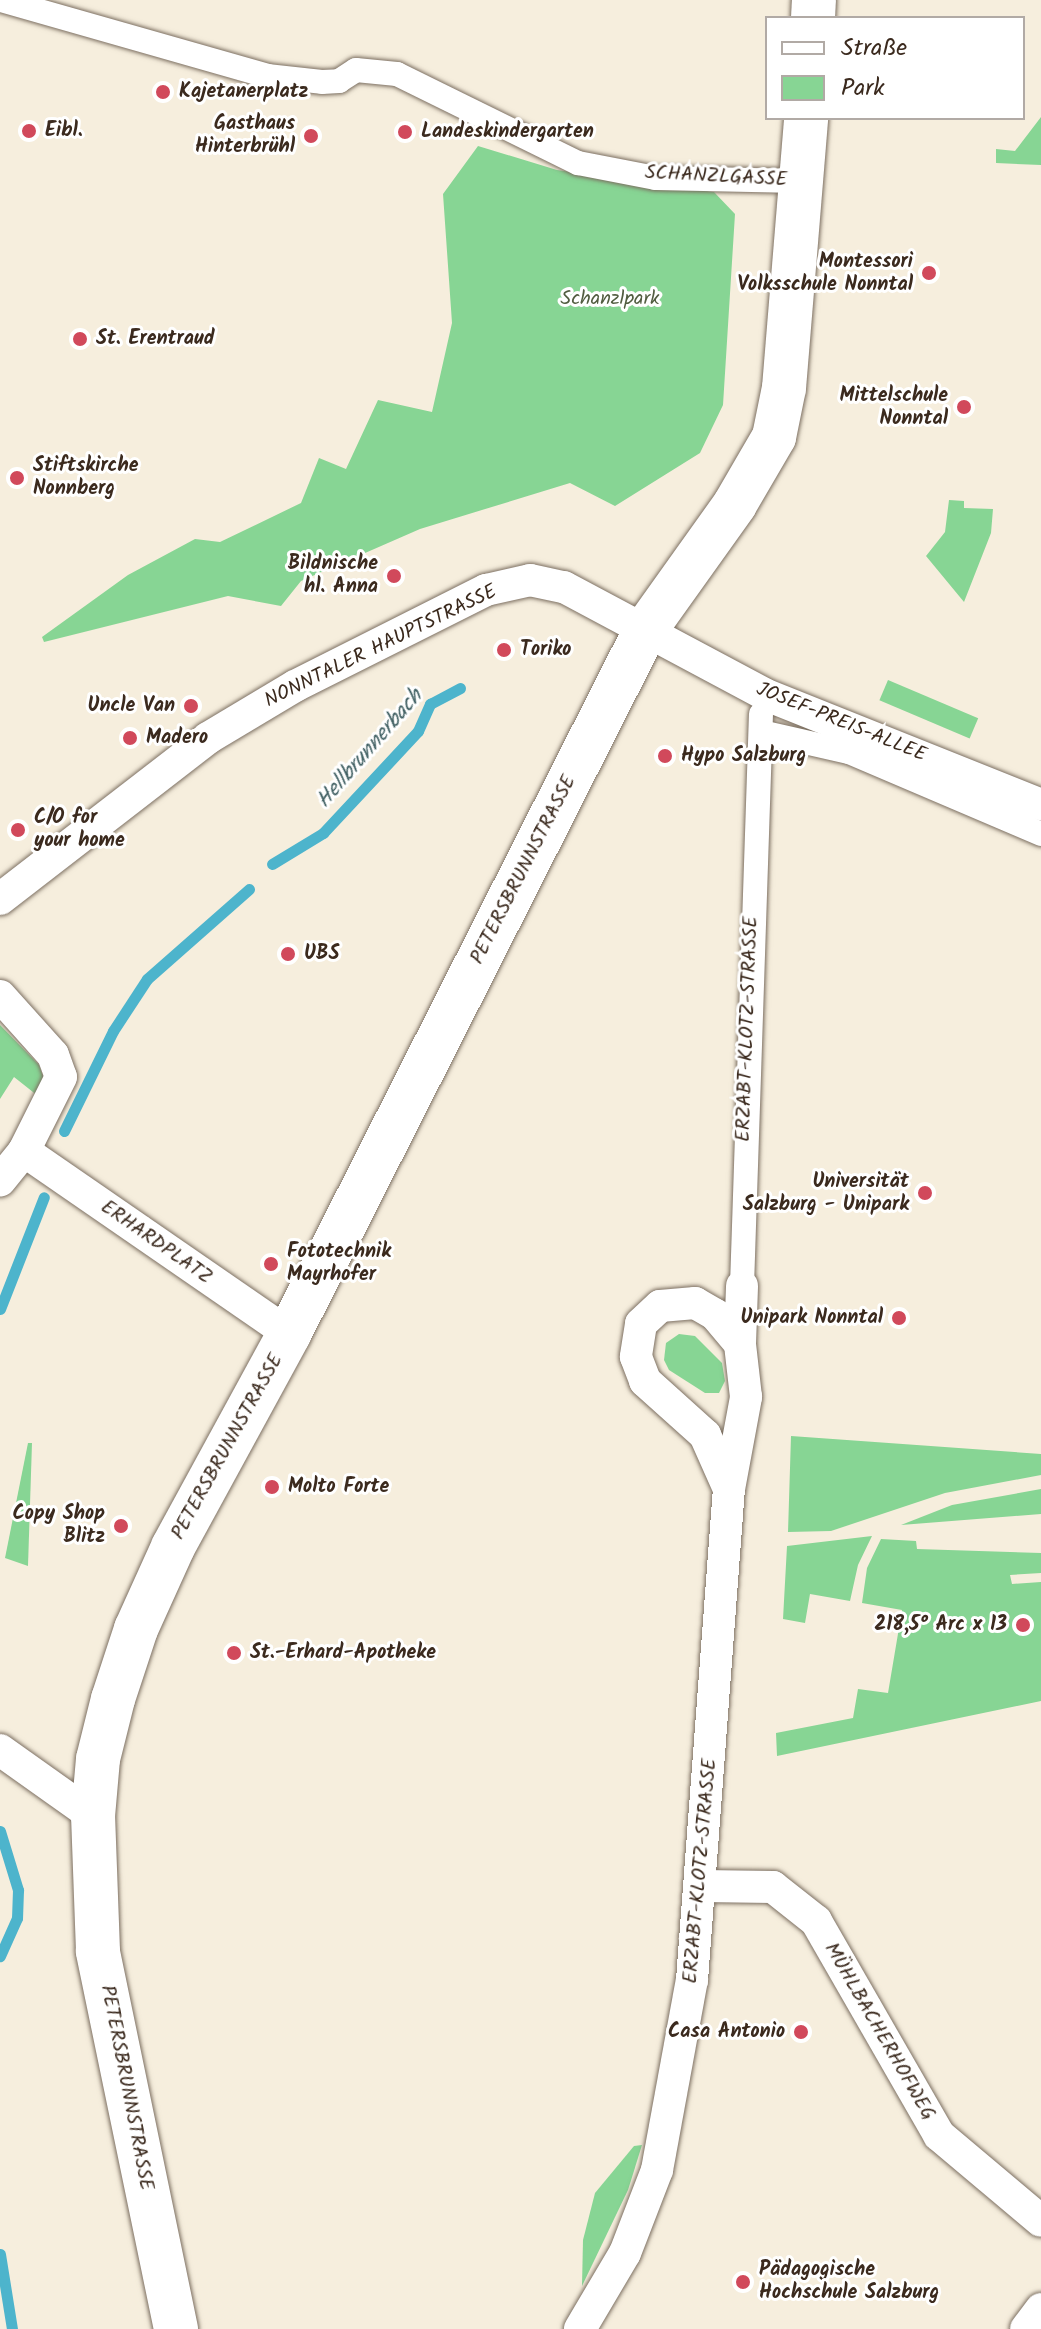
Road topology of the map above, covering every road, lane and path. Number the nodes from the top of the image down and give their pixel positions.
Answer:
1 (1, 0) edge
2 (806, 120) edge
3 (799, 181) junction
4 (646, 629) junction
5 (761, 723) joint
6 (1041, 805) edge
7 (1041, 834) edge
8 (0, 899) edge
9 (0, 996) edge
10 (24, 1151) junction
11 (0, 1181) edge
12 (742, 1286) joint
13 (289, 1334) junction
14 (740, 1344) junction
15 (729, 1489) junction
16 (0, 1750) edge
17 (93, 1816) junction
18 (702, 1886) junction
19 (1041, 2221) edge
20 (1041, 2309) edge
21 (176, 2329) edge
22 (580, 2329) edge
23 (1026, 2329) edge

1 - 3 street, SCHANZLGASSE
2 - 3 main road
3 - 4 main road
4 - 6 street, JOSEF-PREIS-ALLEE
4 - 8 street, NONNTALER HAUPTSTRASSE
4 - 13 main road, PETERSBRUNNSTRASSE
5 - 7 street, JOSEF-PREIS-ALLEE
5 - 12 street, ERZABT-KLOTZ-STRASSE
9 - 10 street
10 - 11 street
10 - 13 street, ERHARDPLATZ
12 - 14 street, ERZABT-KLOTZ-STRASSE
13 - 17 main road, PETERSBRUNNSTRASSE
14 - 15 street, ERZABT-KLOTZ-STRASSE
14 - 15 street, ERZABT-KLOTZ-STRASSE
15 - 18 street, ERZABT-KLOTZ-STRASSE
16 - 17 street
17 - 21 main road, PETERSBRUNNSTRASSE
18 - 19 street, MÜHLBACHERHOFWEG
18 - 22 street, ERZABT-KLOTZ-STRASSE
20 - 23 street

